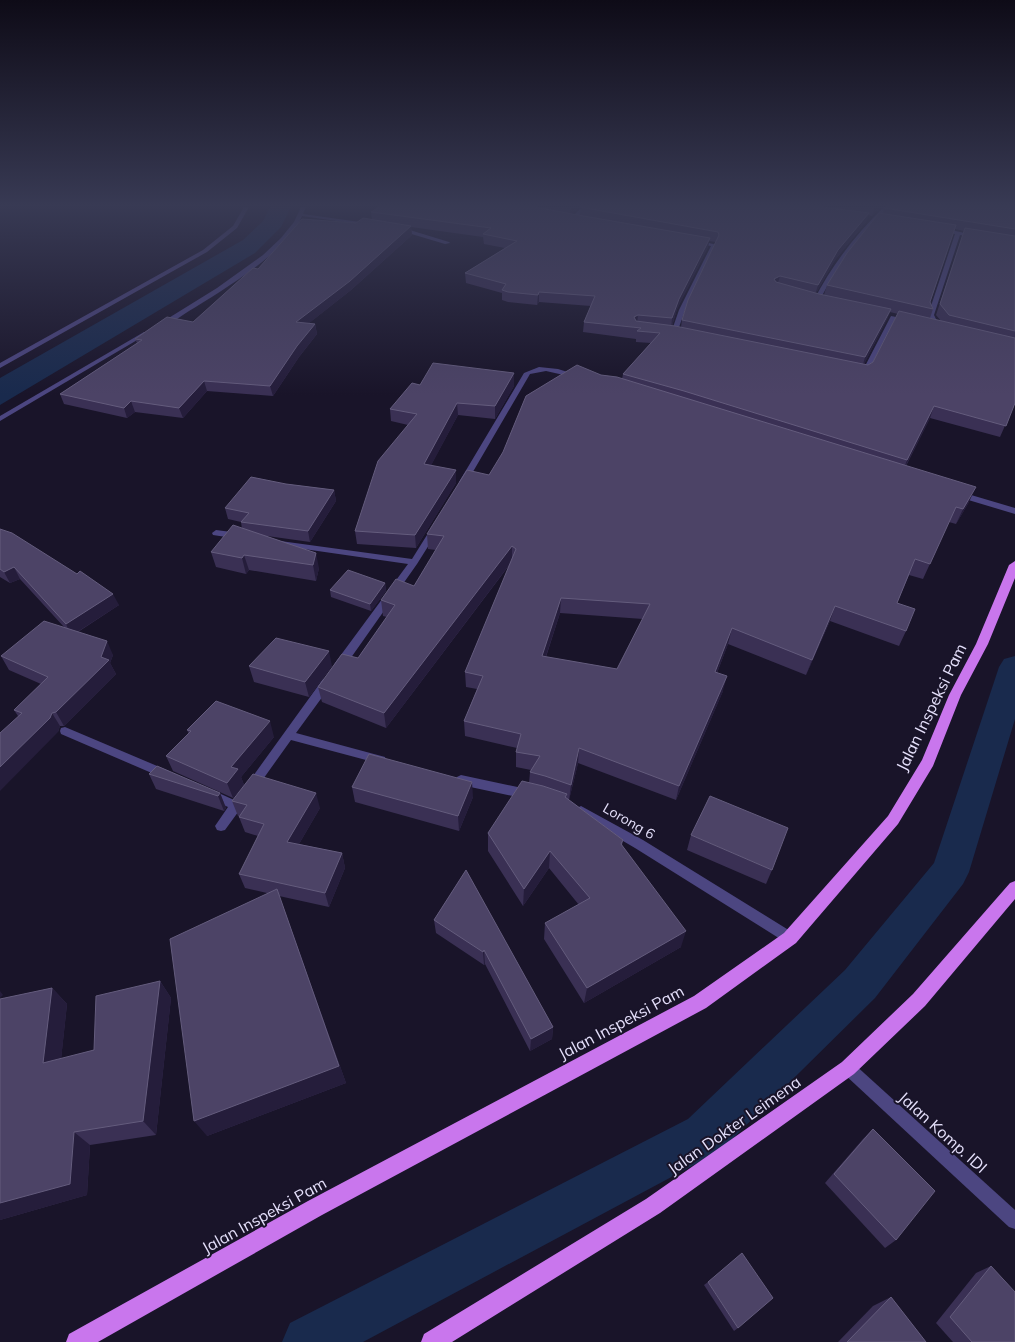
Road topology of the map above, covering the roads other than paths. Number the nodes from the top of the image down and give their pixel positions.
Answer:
1 (173, 270) edge
2 (247, 270) edge
3 (702, 270) edge
4 (834, 270) edge
5 (946, 270) edge
6 (810, 298) edge
7 (884, 314) edge
8 (893, 317) junction
9 (903, 319) edge
10 (922, 323) edge
11 (942, 328) junction
12 (951, 330) edge
13 (665, 332) edge
14 (674, 333) junction
15 (683, 335) edge
16 (0, 366) edge
17 (855, 370) edge
18 (587, 379) edge
19 (0, 418) edge
20 (460, 488) edge
21 (950, 491) edge
22 (1015, 511) edge
23 (439, 521) edge
24 (216, 533) dead end
25 (244, 537) edge
26 (263, 540) edge
27 (414, 562) junction
28 (1015, 564) edge
29 (65, 730) dead end
30 (290, 736) junction
31 (396, 764) edge
32 (444, 776) edge
33 (174, 778) edge
34 (201, 790) edge
35 (535, 796) edge
36 (237, 806) junction
37 (567, 806) edge
38 (221, 826) dead end
39 (1015, 888) edge
40 (790, 938) junction
41 (848, 1068) junction
42 (1015, 1221) edge
43 (76, 1342) edge
44 (432, 1342) edge

1 - 16 street
2 - 19 street
3 - 14 street
4 - 6 street
5 - 11 street
7 - 8 street
8 - 9 street
8 - 17 street
10 - 11 street
11 - 12 street
13 - 14 street
14 - 15 street
18 - 20 street
21 - 22 street
23 - 27 street
24 - 25 street
26 - 27 street
27 - 30 street
28 - 40 main road, Jalan Inspeksi Pam
29 - 33 street
30 - 31 street
30 - 36 street
32 - 35 street
34 - 36 street
36 - 38 street
37 - 40 street, Lorong 6
39 - 41 main road, Jalan Dokter Leimena
40 - 43 main road, Jalan Inspeksi Pam
41 - 42 street, Jalan Komp. IDI
41 - 44 main road, Jalan Dokter Leimena

